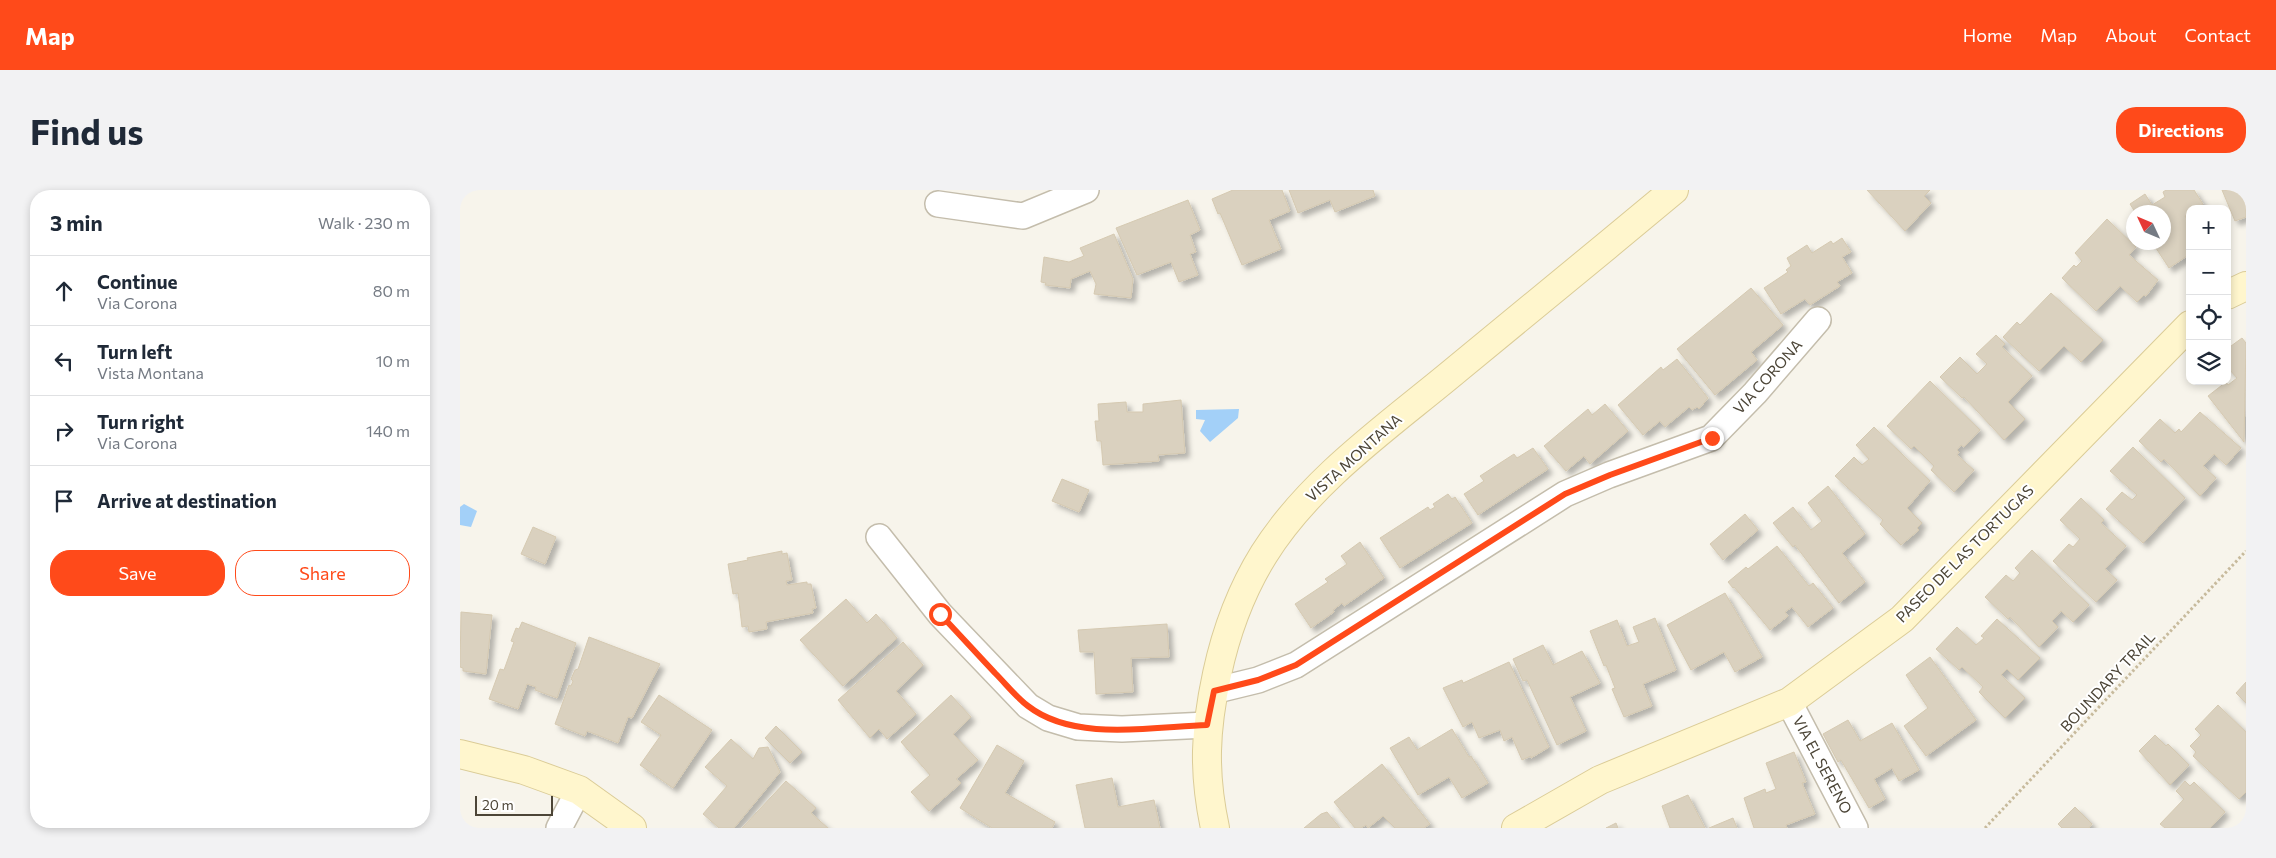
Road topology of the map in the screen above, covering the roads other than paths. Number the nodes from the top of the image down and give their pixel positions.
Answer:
1 (1086, 190) edge
2 (1674, 190) edge
3 (938, 204) dead end
4 (2246, 286) edge
5 (2231, 293) edge
6 (1818, 320) dead end
7 (2186, 329) edge
8 (879, 537) dead end
9 (1214, 691) junction
10 (1789, 702) junction
11 (1207, 725) junction
12 (460, 754) edge
13 (580, 790) junction
14 (559, 828) edge
15 (632, 828) edge
16 (1215, 828) edge
17 (1516, 828) edge
18 (1855, 828) edge

1 - 3 street
2 - 9 street, VISTA MONTANA
4 - 5 street
6 - 9 street, VIA CORONA
7 - 10 street, PASEO DE LAS TORTUGAS
8 - 11 street
9 - 11 street, VISTA MONTANA
10 - 17 street, PASEO DE LAS TORTUGAS
10 - 18 street, VIA EL SERENO
11 - 16 street, VISTA MONTANA
12 - 13 street
13 - 14 street
13 - 15 street

